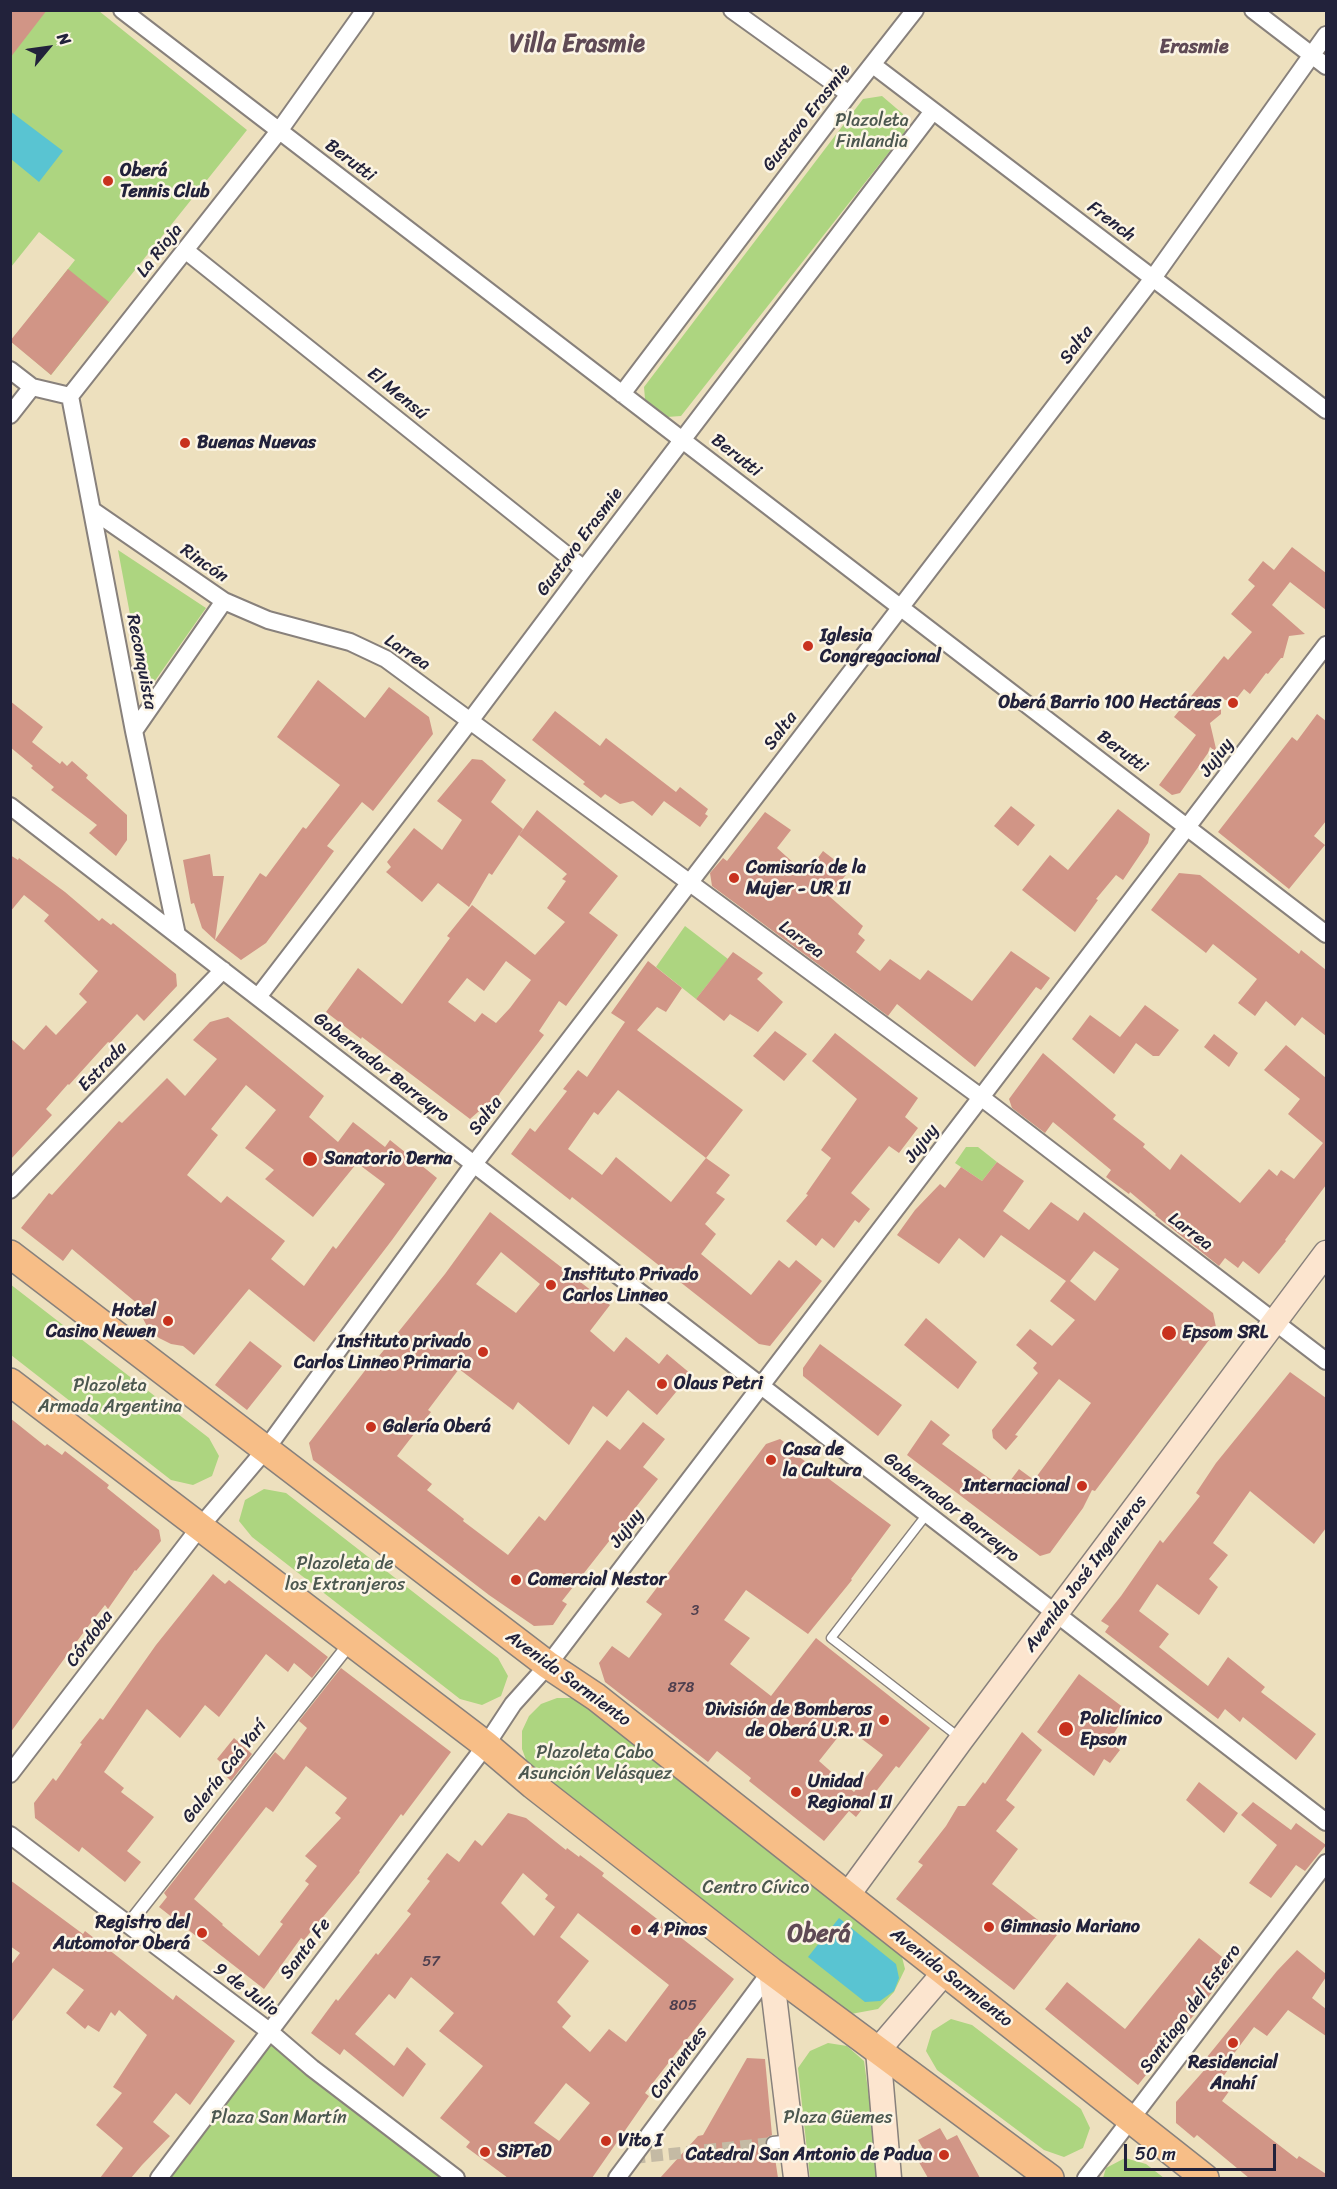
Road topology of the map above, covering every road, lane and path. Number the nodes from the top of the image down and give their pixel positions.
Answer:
1 (122, 10) edge
2 (365, 10) edge
3 (732, 10) edge
4 (915, 10) edge
5 (1254, 10) edge
6 (1326, 35) edge
7 (1311, 55) junction
8 (873, 66) junction
9 (1326, 66) edge
10 (849, 94) junction
11 (933, 111) junction
12 (279, 131) junction
13 (185, 250) junction
14 (1153, 278) junction
15 (10, 370) edge
16 (32, 387) junction
17 (622, 394) junction
18 (70, 396) junction
19 (1326, 410) edge
20 (10, 415) edge
21 (682, 440) junction
22 (92, 510) junction
23 (584, 569) junction
24 (224, 601) junction
25 (900, 607) junction
26 (1326, 645) edge
27 (470, 721) junction
28 (134, 731) junction
29 (10, 806) edge
30 (1189, 828) junction
31 (690, 883) junction
32 (1326, 934) edge
33 (177, 935) junction
34 (223, 970) junction
35 (258, 997) junction
36 (982, 1098) junction
37 (474, 1164) junction
38 (10, 1190) edge
39 (1326, 1253) edge
40 (10, 1254) edge
41 (1275, 1323) junction
42 (1326, 1362) edge
43 (10, 1382) edge
44 (762, 1386) junction
45 (266, 1449) junction
46 (927, 1514) junction
47 (200, 1527) junction
48 (1056, 1613) junction
49 (351, 1642) junction
50 (548, 1665) junction
51 (961, 1740) junction
52 (486, 1745) junction
53 (10, 1774) edge
54 (1326, 1822) edge
55 (10, 1835) edge
56 (1326, 1863) edge
57 (847, 1896) junction
58 (128, 1925) junction
59 (771, 1971) junction
60 (945, 1973) junction
61 (269, 2031) junction
62 (878, 2050) junction
63 (1130, 2121) junction
64 (159, 2178) edge
65 (456, 2178) edge
66 (617, 2178) edge
67 (795, 2178) edge
68 (889, 2178) edge
69 (1050, 2178) edge
70 (1086, 2178) edge
71 (1205, 2178) edge

1 - 12 street, Berutti
2 - 12 street, La Rioja
3 - 10 street
4 - 8 street, Gustavo Erasmie
5 - 7 street
6 - 7 street, Salta
7 - 9 street
7 - 14 street, Salta
8 - 10 street, Gustavo Erasmie
8 - 11 street, French
10 - 17 street, Gustavo Erasmie
11 - 14 street, French
11 - 21 street, Gustavo Erasmie
12 - 13 street, La Rioja
12 - 17 street, Berutti
13 - 18 street, La Rioja
13 - 23 street, El Mensú
14 - 19 street, French
14 - 25 street, Salta
15 - 16 street
16 - 18 street
16 - 20 street
17 - 21 street, Berutti
18 - 22 street, Reconquista
21 - 23 street, Gustavo Erasmie
21 - 25 street, Berutti
22 - 24 street, Rincón
22 - 28 street, Reconquista
23 - 27 street, Gustavo Erasmie
24 - 27 street, Larrea
24 - 28 street, Rincón
25 - 30 street, Berutti
25 - 31 street, Salta
26 - 30 street, Jujuy
27 - 31 street, Larrea
27 - 35 street, Gustavo Erasmie
28 - 33 street, Reconquista
29 - 33 street, Gobernador Barreyro
30 - 32 street, Berutti
30 - 36 street, Jujuy
31 - 36 street, Larrea
31 - 37 street, Salta
33 - 34 street, Gobernador Barreyro
34 - 35 street, Gobernador Barreyro
34 - 38 street, Estrada
35 - 37 street, Gobernador Barreyro
36 - 41 street, Larrea
36 - 44 street, Jujuy
37 - 44 street, Gobernador Barreyro
37 - 45 street, Salta
39 - 41 main road, Avenida José Ingenieros
40 - 45 main road, Avenida Sarmiento
41 - 42 street, Larrea
41 - 48 main road, Avenida José Ingenieros
43 - 47 main road
44 - 46 street, Gobernador Barreyro
44 - 50 street, Jujuy
45 - 47 street, Salta
45 - 50 main road, Avenida Sarmiento
46 - 48 street, Gobernador Barreyro
46 - 51 lane
47 - 49 main road
47 - 53 street, Córdoba
48 - 51 main road, Avenida José Ingenieros
48 - 54 street, Gobernador Barreyro
49 - 52 main road
49 - 58 street, Galería Caá Yarí
50 - 52 street, Jujuy
50 - 57 main road, Avenida Sarmiento
51 - 57 main road, Avenida José Ingenieros
52 - 59 main road
52 - 61 street, Santa Fe
55 - 58 street, 9 de Julio
56 - 63 street, Santiago del Estero
57 - 60 main road, Avenida Sarmiento
58 - 61 street, 9 de Julio
59 - 62 main road
59 - 66 street, Corrientes
59 - 67 main road
60 - 62 main road
60 - 63 main road, Avenida Sarmiento
61 - 64 street, Santa Fe
61 - 65 street, 9 de Julio
62 - 68 main road
62 - 69 main road
63 - 70 street, Santiago del Estero
63 - 71 main road, Avenida Sarmiento

